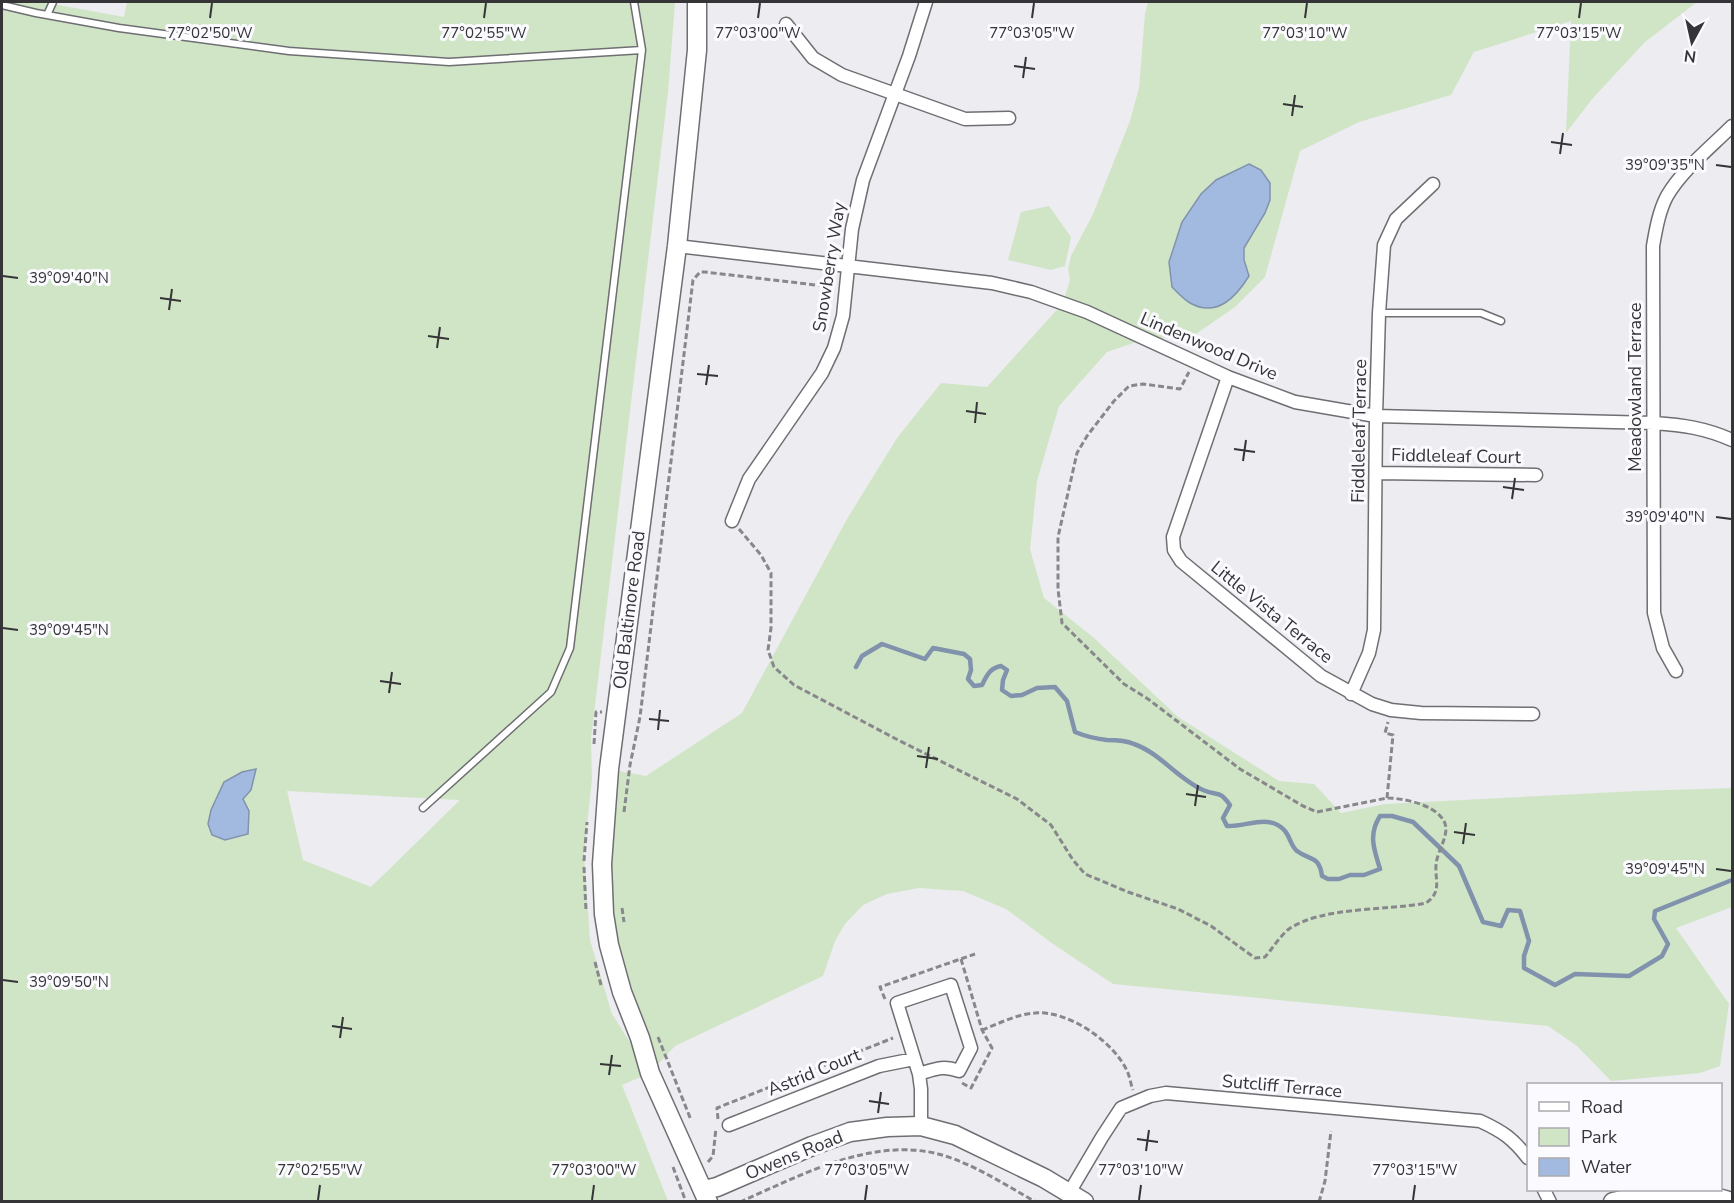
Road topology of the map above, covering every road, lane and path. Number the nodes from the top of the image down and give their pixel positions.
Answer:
1 (53, 2) edge
2 (634, 2) edge
3 (697, 2) edge
4 (926, 2) edge
5 (2, 5) edge
6 (47, 15) junction
7 (786, 24) dead end
8 (642, 50) junction
9 (895, 94) junction
10 (1009, 118) dead end
11 (1732, 126) edge
12 (1433, 184) dead end
13 (676, 246) junction
14 (848, 266) junction
15 (846, 288) junction
16 (1379, 313) junction
17 (1501, 321) dead end
18 (1194, 362) junction
19 (1228, 377) junction
20 (1376, 416) junction
21 (1654, 423) junction
22 (1732, 440) edge
23 (1376, 473) junction
24 (1536, 475) dead end
25 (732, 520) joint
26 (1676, 671) dead end
27 (1351, 694) junction
28 (1391, 710) junction
29 (1533, 714) dead end
30 (1387, 798) junction
31 (423, 808) dead end
32 (622, 822) dead end
33 (621, 903) dead end
34 (624, 923) dead end
35 (655, 1029) dead end
36 (982, 1030) dead end
37 (914, 1059) junction
38 (919, 1074) junction
39 (1136, 1101) junction
40 (729, 1125) dead end
41 (921, 1126) junction
42 (695, 1130) dead end
43 (1331, 1131) dead end
44 (1527, 1157) edge
45 (706, 1196) edge
46 (1076, 1197) edge
47 (740, 1202) edge
48 (1036, 1202) edge
49 (1319, 1202) edge
50 (1613, 1202) edge
51 (1732, 1202) edge

1 - 6 lane
2 - 8 lane
3 - 13 street, Old Baltimore Road
4 - 9 street, Snowberry Way
5 - 6 lane
6 - 8 lane
7 - 9 street
8 - 31 lane
9 - 10 street
9 - 14 street, Snowberry Way
11 - 21 street, Meadowland Terrace
12 - 16 street, Fiddleleaf Terrace
13 - 14 street, Lindenwood Drive
13 - 45 street, Old Baltimore Road
14 - 15 street, Snowberry Way
14 - 18 street, Lindenwood Drive
15 - 25 street, Snowberry Way
15 - 32 path
16 - 17 lane
16 - 20 street, Fiddleleaf Terrace
18 - 19 street, Lindenwood Drive
18 - 30 path
19 - 20 street, Lindenwood Drive
19 - 27 street, Little Vista Terrace
20 - 21 street, Lindenwood Drive
20 - 23 street, Fiddleleaf Terrace
21 - 22 street, Lindenwood Drive
21 - 26 street, Meadowland Terrace
23 - 24 street, Fiddleleaf Court
23 - 27 street, Fiddleleaf Terrace
25 - 30 path
27 - 28 street, Little Vista Terrace
28 - 29 street, Little Vista Terrace
28 - 30 path
33 - 34 path
35 - 42 path
36 - 39 path
37 - 38 street
37 - 38 street
37 - 40 street, Astrid Court
38 - 41 street
39 - 44 street, Sutcliff Terrace
39 - 46 street, Sutcliff Terrace
41 - 45 street, Owens Road
41 - 46 street, Owens Road
43 - 49 path
47 - 48 path
50 - 51 street

